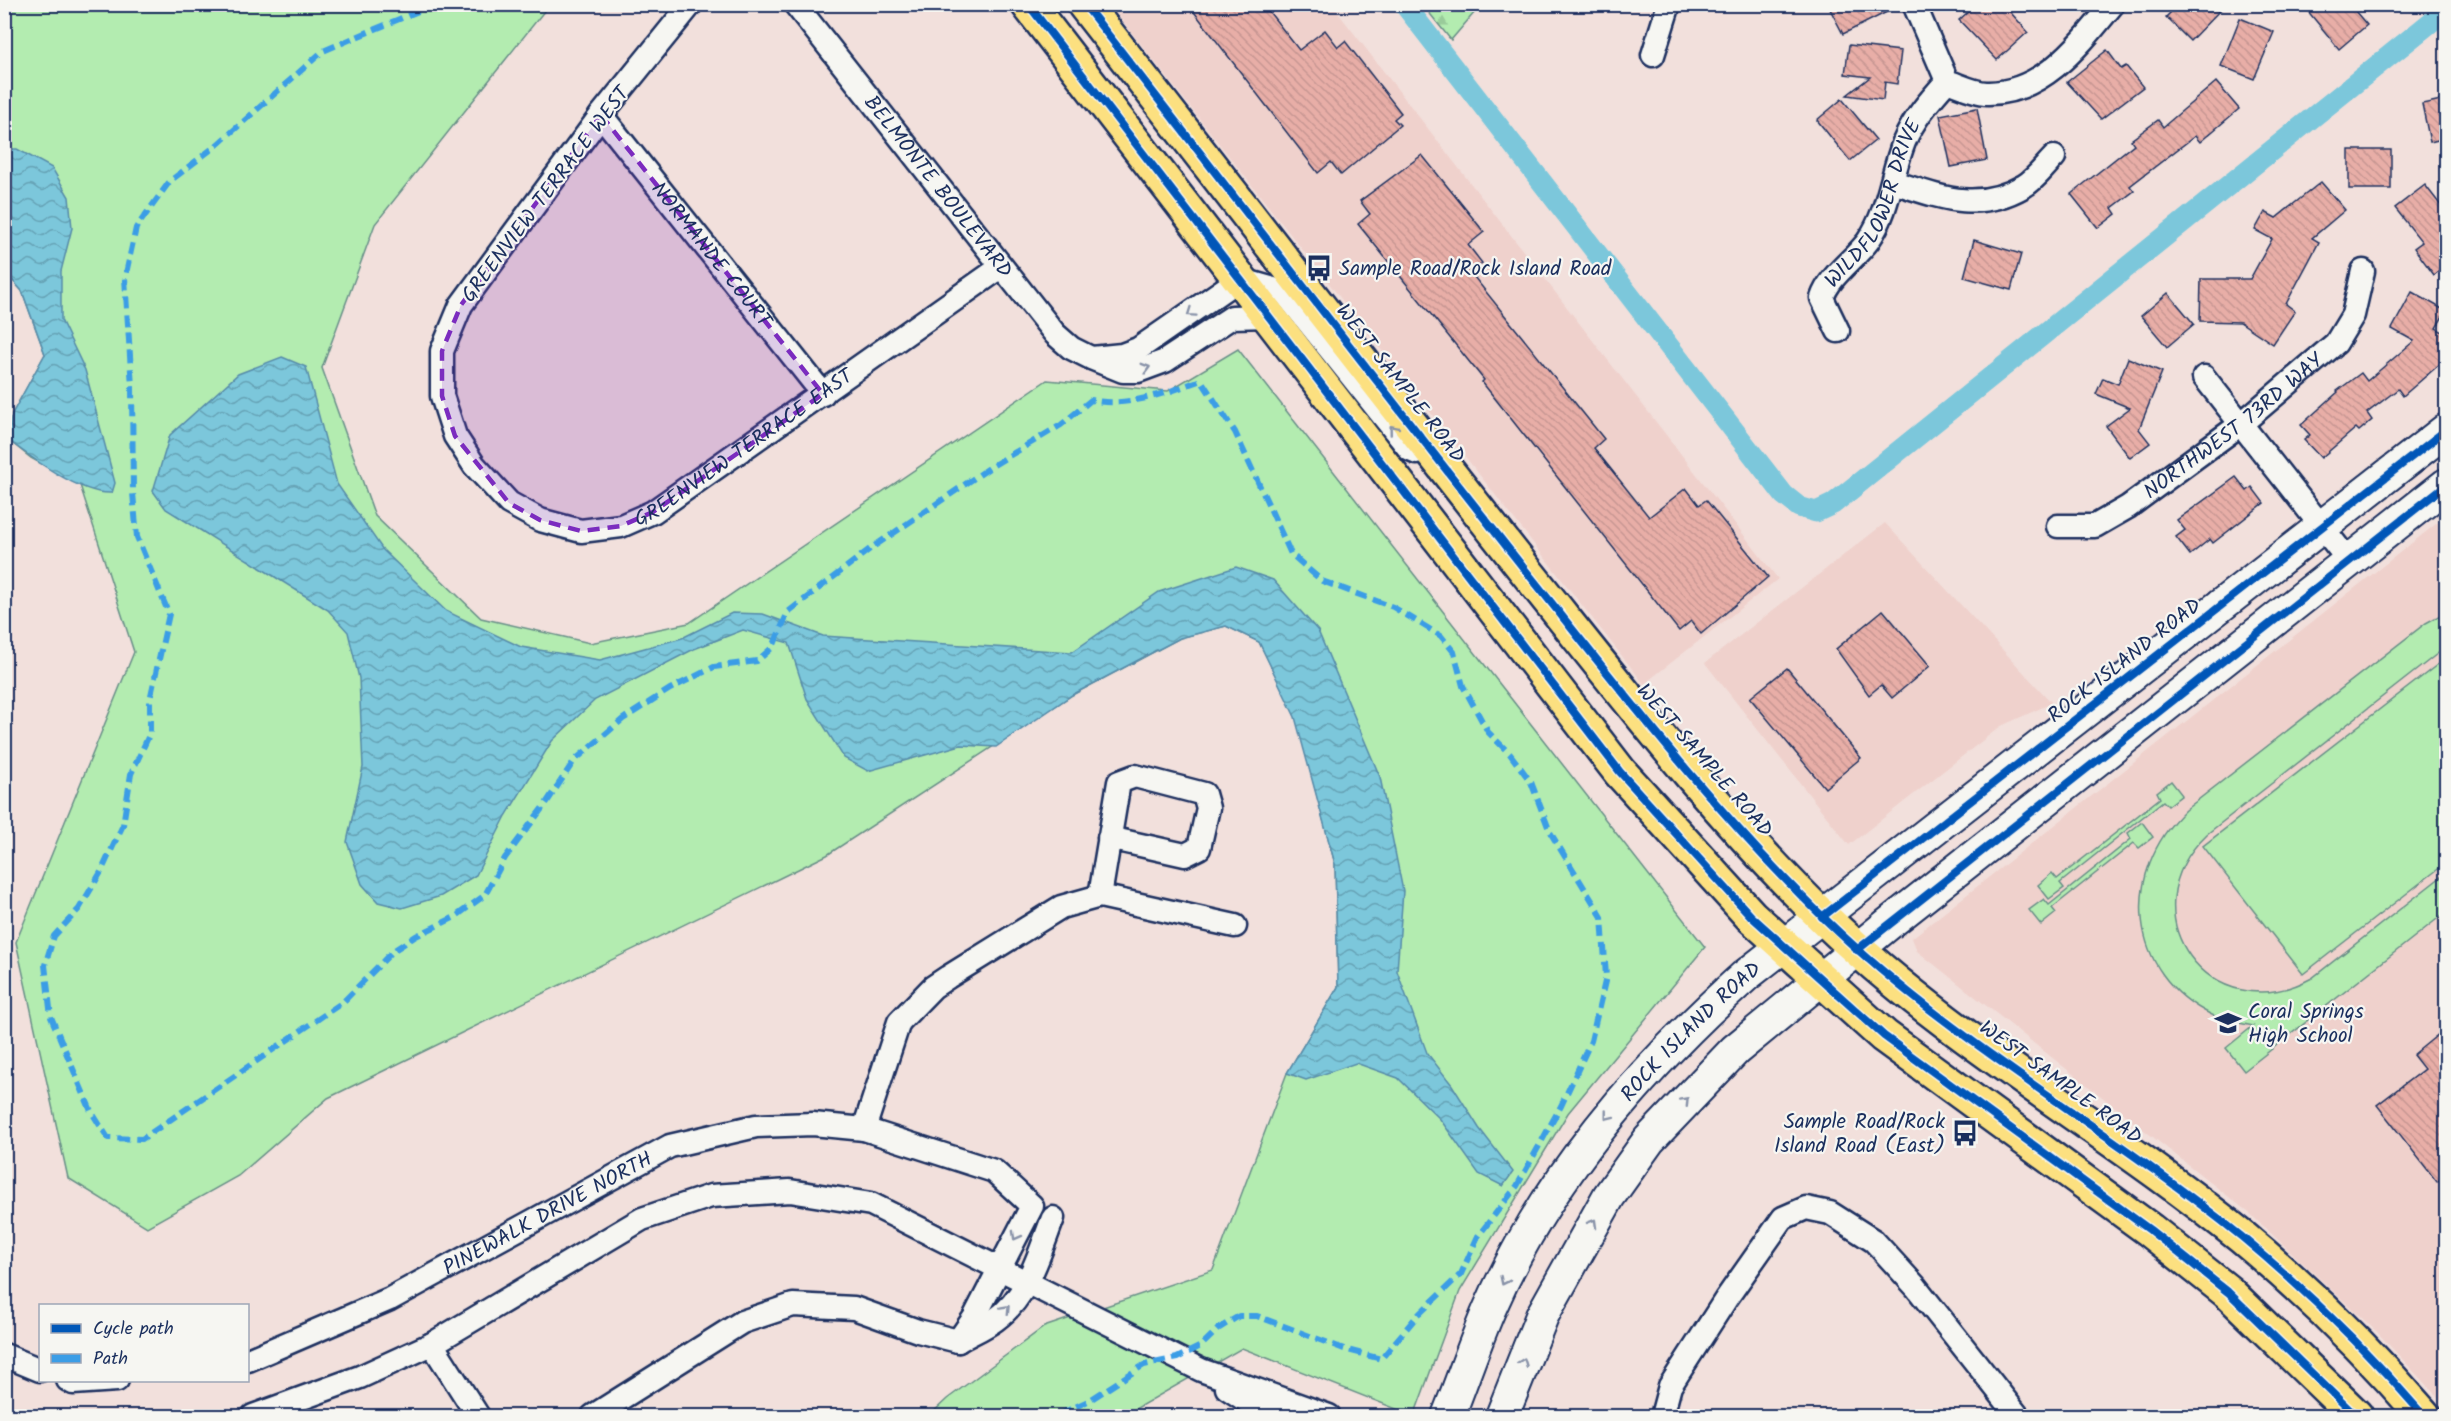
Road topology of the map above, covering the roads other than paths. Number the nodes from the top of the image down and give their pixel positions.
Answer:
1 (691, 4) edge
2 (795, 4) edge
3 (1028, 4) edge
4 (1084, 4) edge
5 (1669, 4) edge
6 (1914, 4) edge
7 (2113, 4) edge
8 (1653, 55) dead end
9 (1071, 59) junction
10 (1947, 81) junction
11 (601, 115) junction
12 (2054, 157) dead end
13 (1893, 182) junction
14 (1275, 249) junction
15 (1001, 267) junction
16 (2363, 271) dead end
17 (1239, 279) junction
18 (1269, 316) junction
19 (1838, 331) dead end
20 (1091, 358) junction
21 (2205, 378) dead end
22 (823, 394) junction
23 (2241, 424) junction
24 (2445, 433) edge
25 (1439, 462) junction
26 (474, 465) joint
27 (2446, 485) edge
28 (2058, 526) dead end
29 (2322, 527) junction
30 (2349, 560) junction
31 (1109, 838) junction
32 (1100, 896) junction
33 (1822, 917) junction
34 (1234, 926) dead end
35 (1785, 945) junction
36 (1857, 950) junction
37 (1820, 979) junction
38 (864, 1129) junction
39 (1053, 1218) dead end
40 (999, 1266) junction
41 (1028, 1281) junction
42 (958, 1341) junction
43 (432, 1344) junction
44 (4, 1355) edge
45 (249, 1360) edge
46 (39, 1370) edge
47 (1201, 1370) junction
48 (71, 1382) edge
49 (88, 1382) edge
50 (253, 1416) edge
51 (478, 1416) edge
52 (593, 1416) edge
53 (1270, 1416) edge
54 (1329, 1416) edge
55 (1448, 1416) edge
56 (1502, 1416) edge
57 (1662, 1416) edge
58 (2018, 1416) edge
59 (2356, 1416) edge
60 (2424, 1416) edge

1 - 11 street, GREENVIEW TERRACE WEST
2 - 15 street, BELMONTE BOULEVARD
3 - 9 main road
4 - 14 main road, WEST SAMPLE ROAD
5 - 8 street
6 - 10 street
7 - 10 street
9 - 14 main road
9 - 17 main road
10 - 13 street, WILDFLOWER DRIVE
11 - 22 street, NORMANDE COURT
11 - 26 street, GREENVIEW TERRACE WEST
12 - 13 street
13 - 19 street, WILDFLOWER DRIVE
14 - 25 main road, WEST SAMPLE ROAD
15 - 20 street, BELMONTE BOULEVARD
15 - 22 street, GREENVIEW TERRACE EAST
16 - 23 street, NORTHWEST 73RD WAY
17 - 18 main road
17 -> 20 street
25 -> 17 street
20 -> 18 street, BELMONTE BOULEVARD
18 - 35 main road
21 - 23 street
22 - 26 street, GREENVIEW TERRACE EAST
23 - 28 street, NORTHWEST 73RD WAY
23 - 29 street
24 - 29 main road, ROCK ISLAND ROAD
25 - 33 main road, WEST SAMPLE ROAD
27 - 30 main road, ROCK ISLAND ROAD
29 - 30 street
29 - 33 main road, ROCK ISLAND ROAD
30 - 36 main road, ROCK ISLAND ROAD
31 - 31 street
31 - 32 street
32 - 34 street
32 - 38 street
33 - 35 main road, ROCK ISLAND ROAD
33 - 36 main road, WEST SAMPLE ROAD
35 - 37 main road
35 -> 55 main road, ROCK ISLAND ROAD
36 - 37 main road, ROCK ISLAND ROAD
36 - 60 main road, WEST SAMPLE ROAD
56 -> 37 main road, ROCK ISLAND ROAD
37 - 59 main road
38 -> 40 street, PINEWALK DRIVE NORTH
38 - 45 street, PINEWALK DRIVE NORTH
39 - 41 street
40 - 41 street
40 - 42 street, PINEWALK DRIVE NORTH
40 - 43 street
42 -> 41 street
41 - 47 street
42 - 52 street
43 - 50 street
43 - 51 street
44 - 46 street
47 - 53 street
47 - 54 street
48 - 49 street
57 - 58 street

